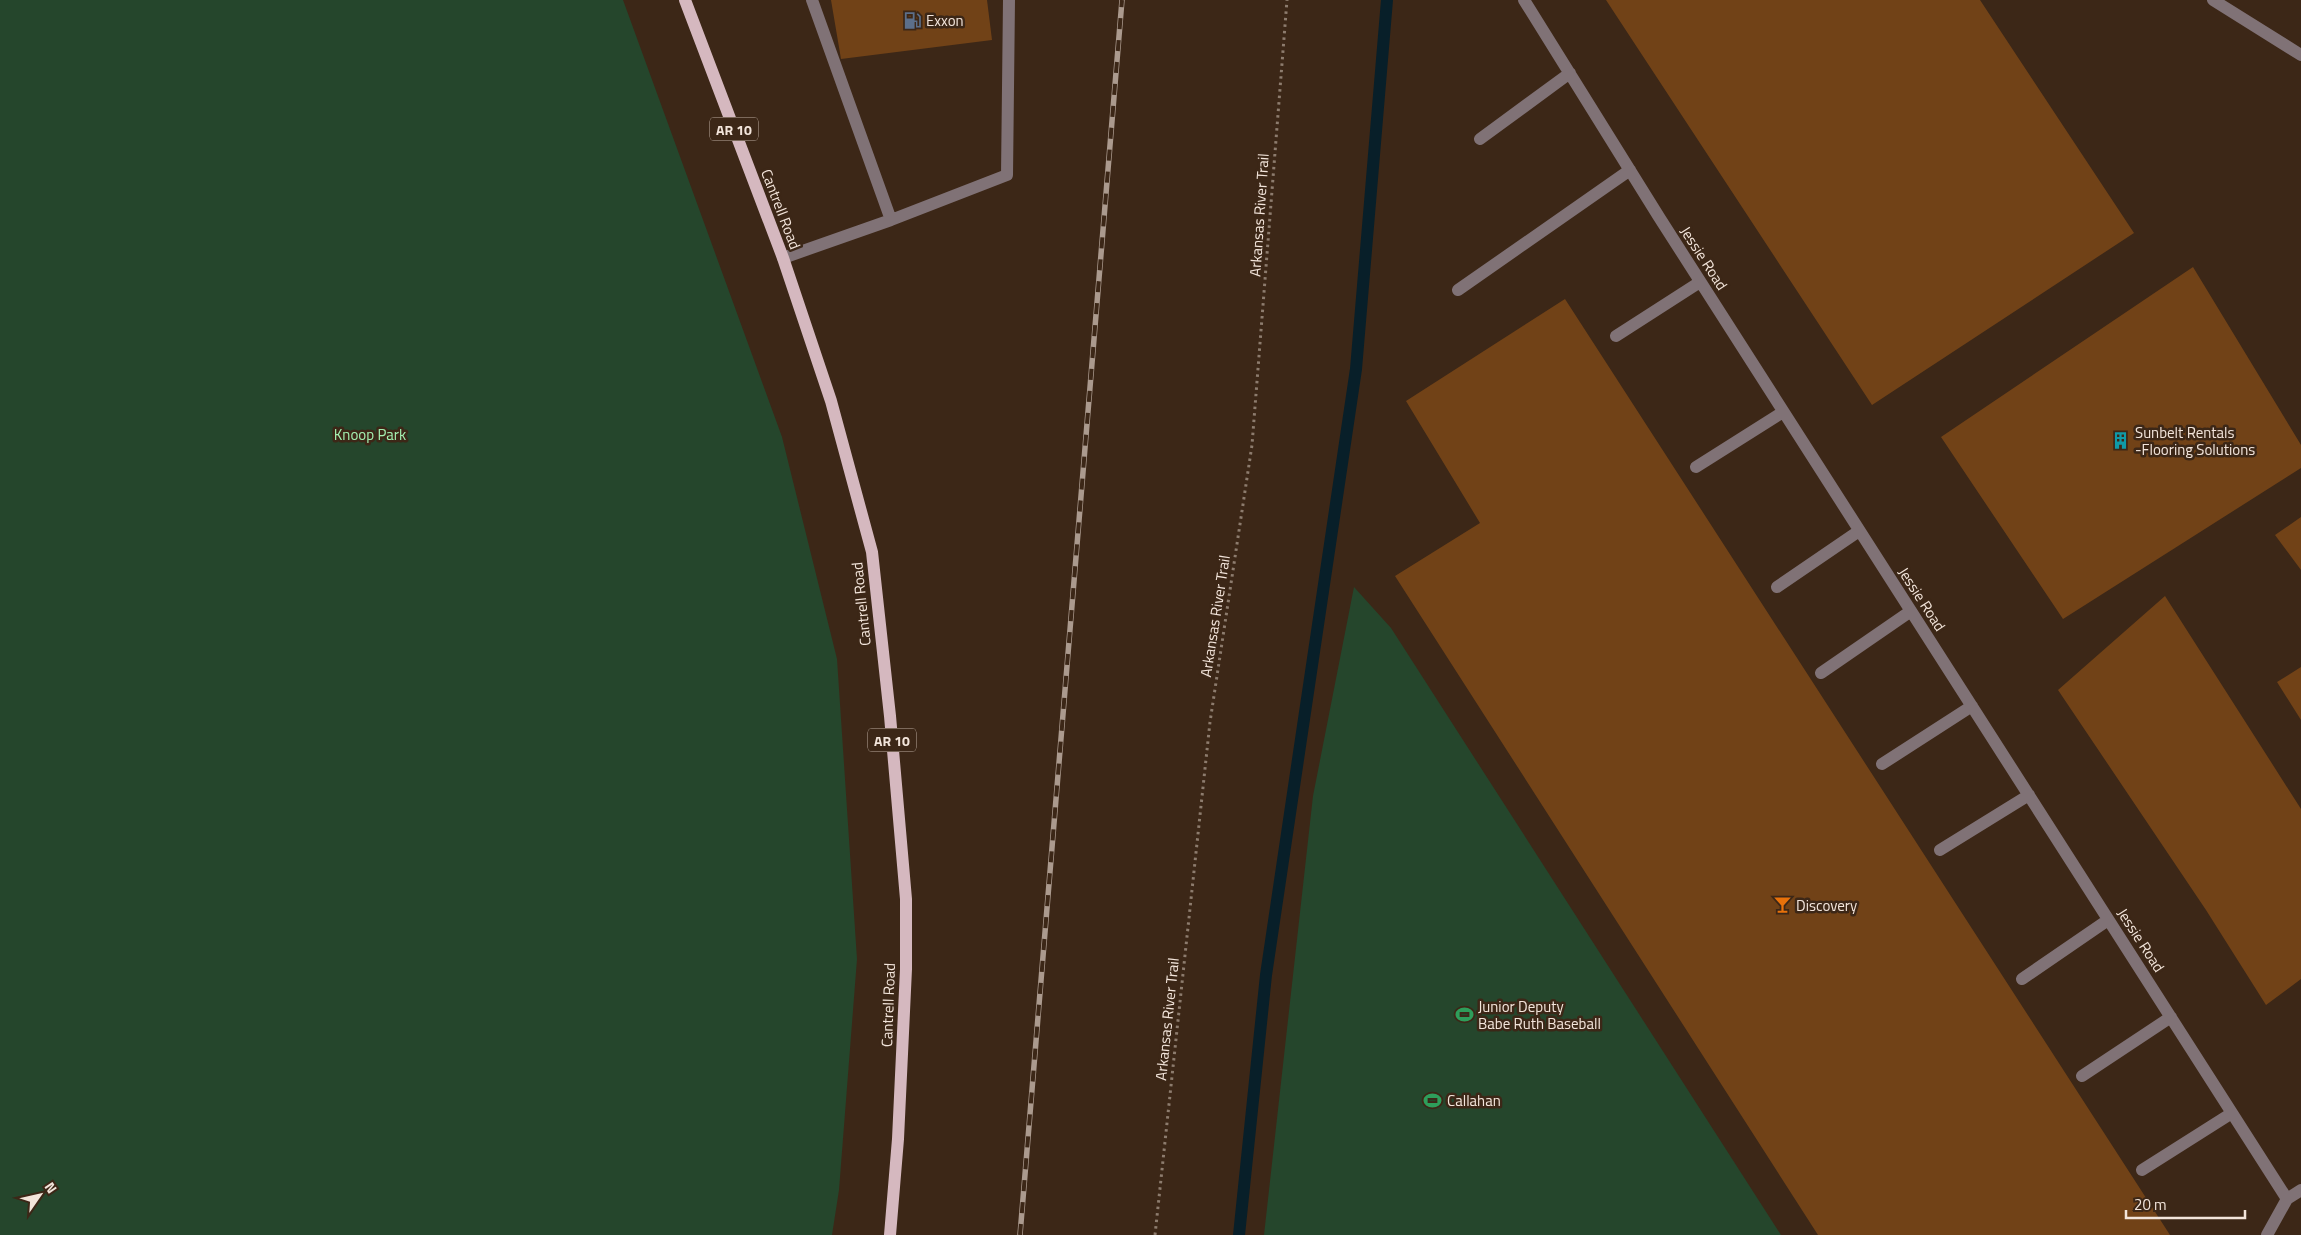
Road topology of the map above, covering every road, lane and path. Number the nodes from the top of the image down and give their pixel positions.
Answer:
1 (685, 0) edge
2 (812, 0) edge
3 (1009, 0) edge
4 (1287, 0) edge
5 (1524, 0) edge
6 (2213, 0) edge
7 (2301, 55) edge
8 (1570, 73) junction
9 (1480, 139) dead end
10 (1630, 170) junction
11 (891, 220) junction
12 (783, 258) junction
13 (1700, 282) junction
14 (1458, 290) dead end
15 (1616, 336) dead end
16 (1783, 412) junction
17 (1696, 467) dead end
18 (1859, 530) junction
19 (1777, 587) dead end
20 (1911, 610) junction
21 (1821, 673) dead end
22 (1972, 706) junction
23 (1882, 764) dead end
24 (2029, 795) junction
25 (1940, 850) dead end
26 (2108, 920) junction
27 (2022, 979) dead end
28 (2171, 1018) junction
29 (2082, 1076) dead end
30 (2232, 1113) junction
31 (2142, 1170) dead end
32 (2301, 1190) edge
33 (2287, 1199) junction
34 (890, 1235) edge
35 (1155, 1235) edge
36 (2267, 1235) edge

1 - 12 main road, Cantrell Road / AR 10
2 - 11 street
3 - 11 street
4 - 35 path, Arkansas River Trail
5 - 8 street, Jessie Road
6 - 7 street
8 - 9 street
8 - 10 street, Jessie Road
10 - 13 street, Jessie Road
10 - 14 street
11 - 12 street
12 - 34 main road, Cantrell Road / AR 10
13 - 15 street
13 - 16 street, Jessie Road
16 - 17 street
16 - 18 street, Jessie Road
18 - 19 street
18 - 20 street, Jessie Road
20 - 21 street
20 - 22 street, Jessie Road
22 - 23 street
22 - 24 street, Jessie Road
24 - 25 street
24 - 26 street, Jessie Road
26 - 27 street
26 - 28 street, Jessie Road
28 - 29 street
28 - 30 street, Jessie Road
30 - 31 street
30 - 33 street, Jessie Road
32 - 33 street
33 - 36 street

